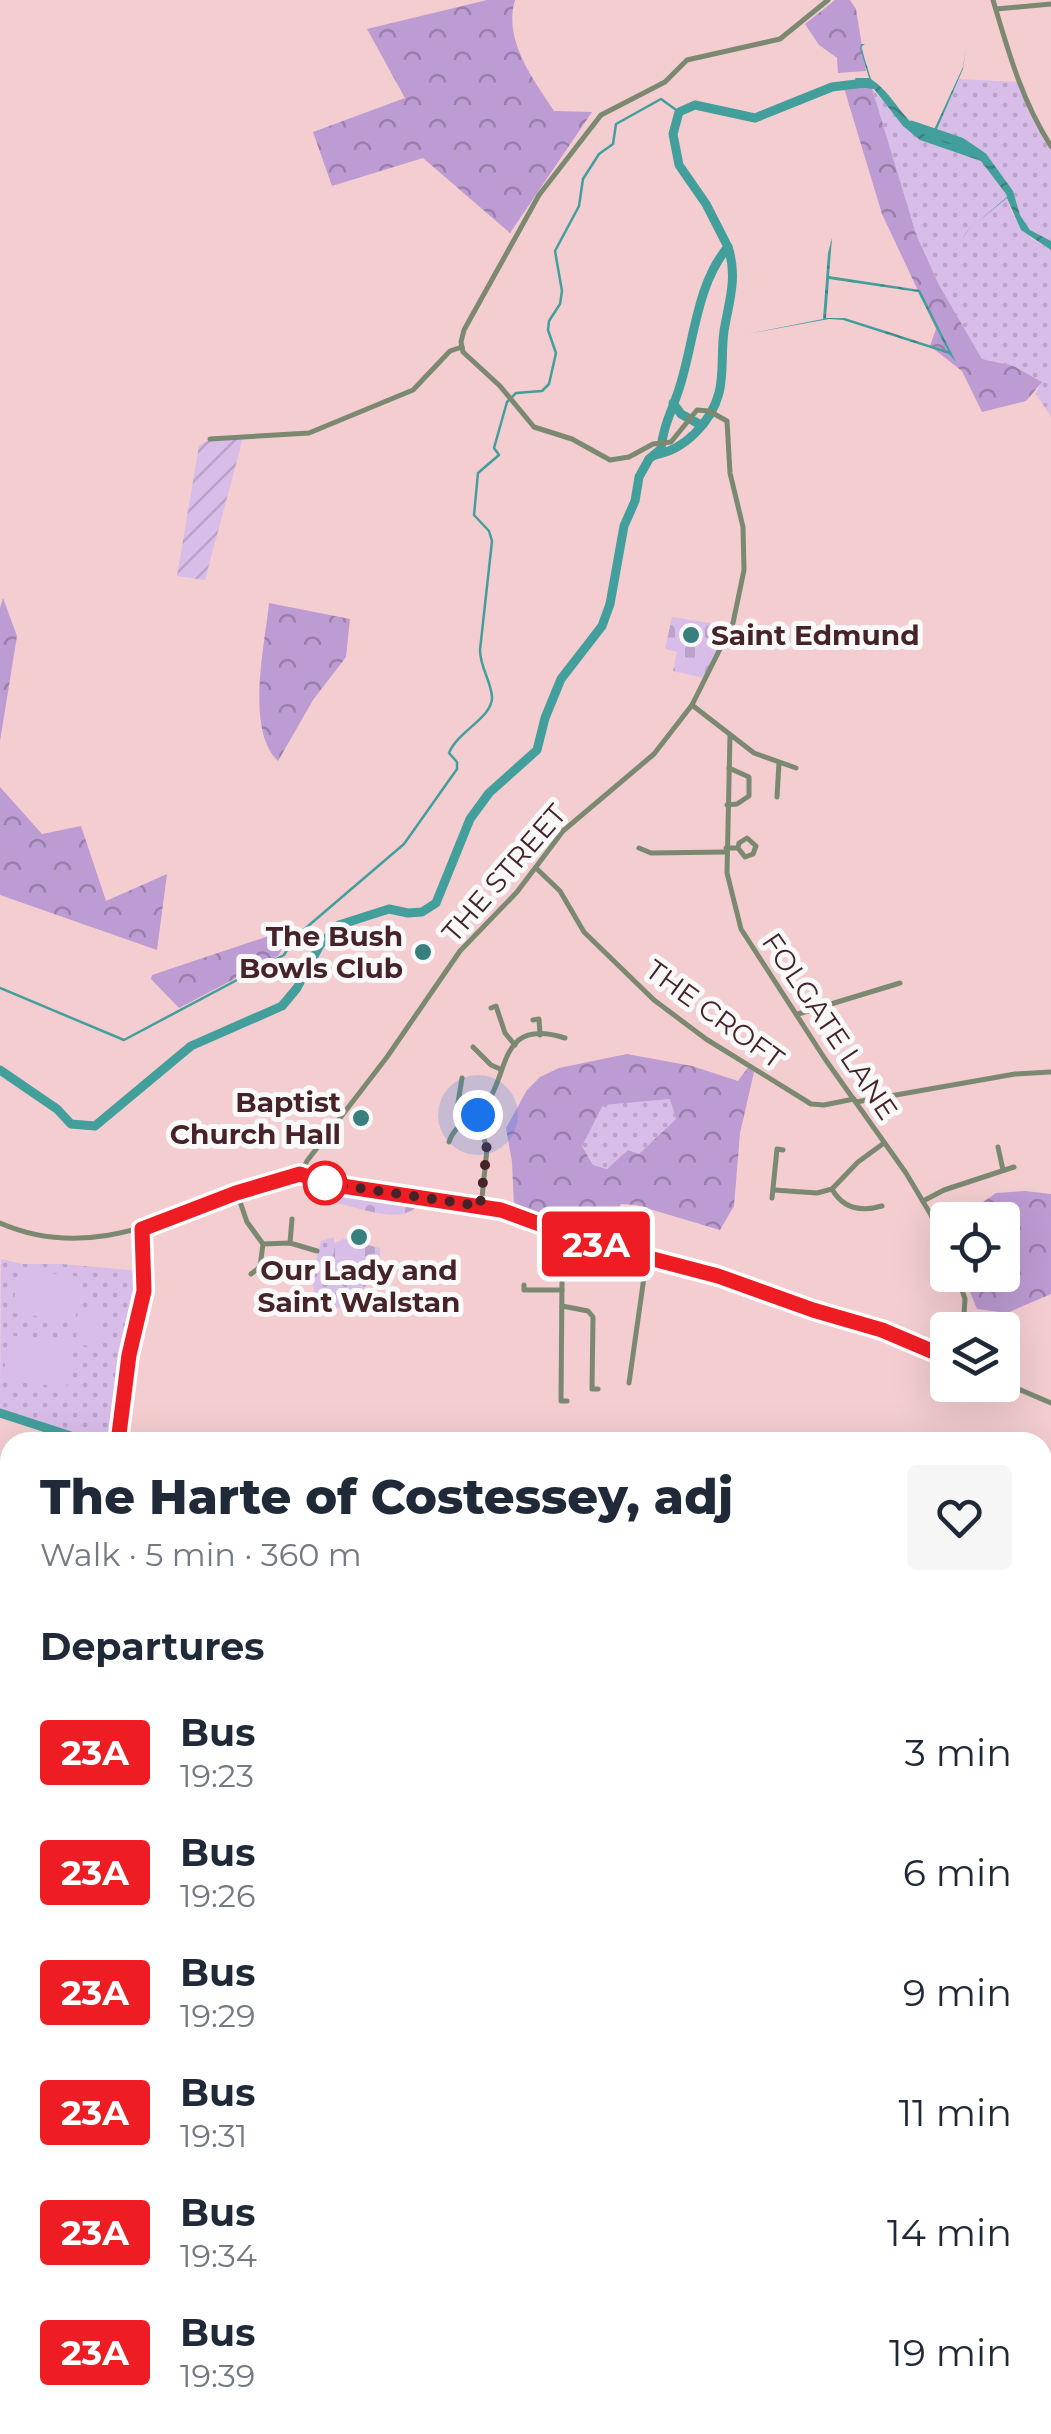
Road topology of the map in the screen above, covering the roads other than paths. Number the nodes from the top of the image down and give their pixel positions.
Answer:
1 (993, 0) edge
2 (824, 1) edge
3 (1051, 4) edge
4 (996, 10) junction
5 (1051, 146) edge
6 (462, 347) junction
7 (210, 439) dead end
8 (692, 705) junction
9 (730, 735) junction
10 (780, 763) junction
11 (728, 768) junction
12 (793, 770) dead end
13 (777, 796) dead end
14 (726, 806) junction
15 (643, 848) dead end
16 (738, 848) dead end
17 (726, 850) junction
18 (536, 868) junction
19 (900, 983) dead end
20 (495, 1006) dead end
21 (798, 1014) junction
22 (539, 1019) dead end
23 (540, 1034) junction
24 (564, 1038) dead end
25 (515, 1045) junction
26 (478, 1048) dead end
27 (500, 1069) junction
28 (1050, 1072) edge
29 (460, 1081) dead end
30 (855, 1101) junction
31 (477, 1114) junction
32 (466, 1120) junction
33 (450, 1142) dead end
34 (884, 1143) junction
35 (777, 1149) dead end
36 (1001, 1150) dead end
37 (1014, 1167) dead end
38 (1003, 1170) junction
39 (300, 1174) junction
40 (832, 1189) junction
41 (236, 1193) junction
42 (923, 1201) junction
43 (480, 1206) junction
44 (879, 1210) dead end
45 (930, 1216) edge
46 (294, 1222) dead end
47 (0, 1224) edge
48 (142, 1229) junction
49 (567, 1235) junction
50 (290, 1243) junction
51 (263, 1244) junction
52 (314, 1254) dead end
53 (647, 1256) junction
54 (260, 1267) junction
55 (267, 1273) dead end
56 (250, 1274) dead end
57 (524, 1290) dead end
58 (562, 1290) junction
59 (562, 1306) junction
60 (930, 1350) edge
61 (632, 1379) dead end
62 (598, 1389) dead end
63 (1020, 1390) edge
64 (561, 1401) dead end
65 (1051, 1404) edge
66 (119, 1432) edge

1 - 4 street
2 - 6 street
3 - 4 street
4 - 5 street
6 - 7 street
6 - 8 street, THE STREET
8 - 9 street
8 - 18 street, THE STREET
9 - 10 street
9 - 11 street, FOLGATE LANE
10 - 12 street
10 - 13 street
11 - 14 street, FOLGATE LANE
11 - 14 street, FOLGATE LANE
14 - 17 street, FOLGATE LANE
15 - 17 street
16 - 17 street
17 - 21 street, FOLGATE LANE
18 - 30 street, THE CROFT
18 - 39 street, THE STREET
19 - 21 street
20 - 25 street
21 - 30 street, FOLGATE LANE
22 - 23 street
23 - 24 street
23 - 25 street
25 - 27 street
26 - 27 street
27 - 31 street
28 - 30 street, THE CROFT
29 - 32 street
30 - 34 street, FOLGATE LANE
31 - 32 street
31 - 43 street
32 - 33 street
34 - 40 street
34 - 42 street, FOLGATE LANE
35 - 40 street
36 - 38 street
37 - 38 street
38 - 42 street
39 - 41 street
39 - 43 street
40 - 44 street
41 - 48 street
41 - 51 street
42 - 45 street, FOLGATE LANE
43 - 49 street
46 - 50 street
47 - 48 street
48 - 66 street
49 - 53 street
49 - 58 street
50 - 51 street
50 - 52 street
51 - 54 street
53 - 60 street
53 - 61 street
54 - 55 street
54 - 56 street
57 - 58 street
58 - 59 street
59 - 62 street
59 - 64 street
63 - 65 street

